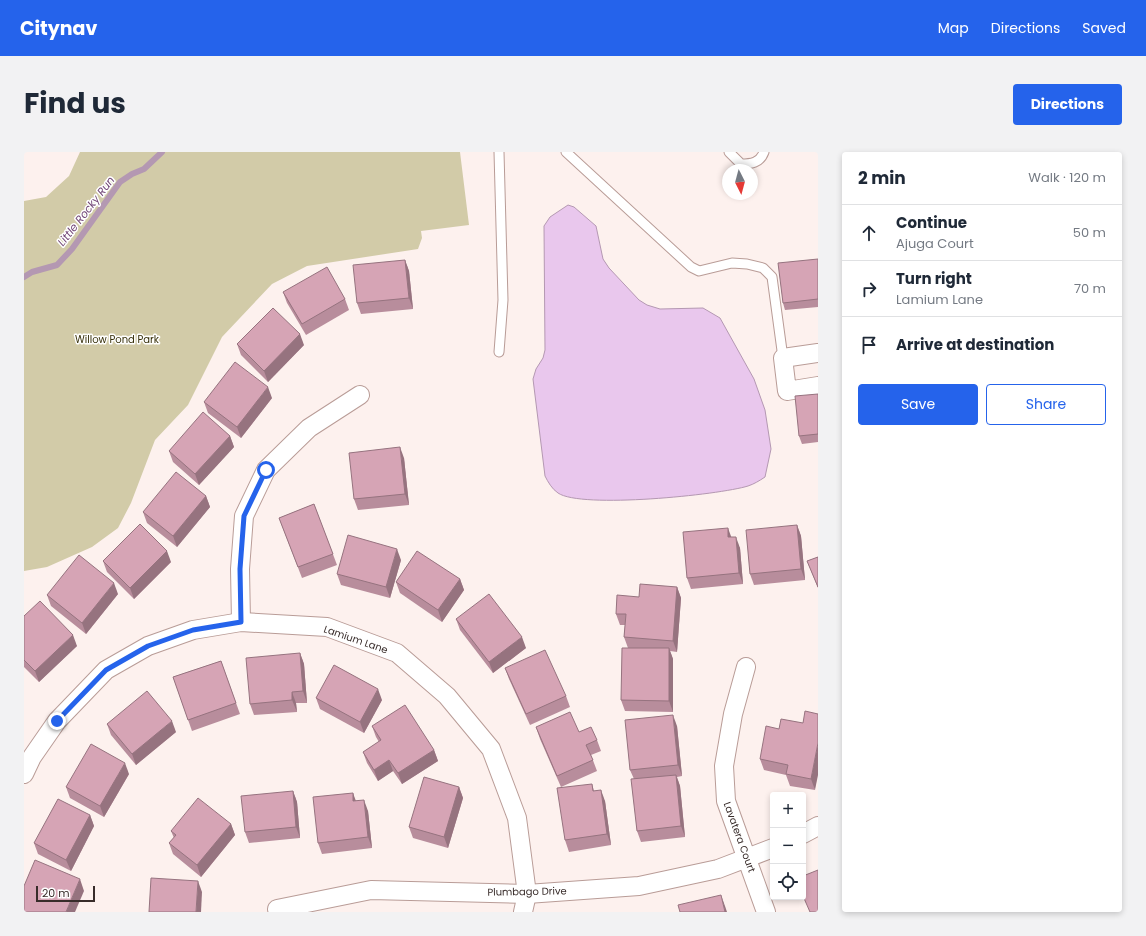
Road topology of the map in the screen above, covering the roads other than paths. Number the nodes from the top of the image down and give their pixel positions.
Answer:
1 (499, 152) edge
2 (566, 152) edge
3 (729, 152) edge
4 (764, 152) edge
5 (500, 352) dead end
6 (818, 352) edge
7 (783, 358) junction
8 (818, 386) edge
9 (360, 395) dead end
10 (241, 622) junction
11 (746, 667) dead end
12 (28, 754) edge
13 (24, 774) edge
14 (818, 826) edge
15 (806, 832) edge
16 (770, 849) edge
17 (748, 858) junction
18 (527, 894) junction
19 (277, 909) dead end
20 (523, 912) edge
21 (766, 912) edge

1 - 5 lane
2 - 7 lane
3 - 4 lane
6 - 7 street
7 - 8 street
9 - 10 street
10 - 12 street, Lamium Lane
10 - 18 street, Lamium Lane
11 - 17 street, Lavatera Court
12 - 13 street, Lamium Lane
14 - 15 street
16 - 17 street, Plumbago Drive
17 - 18 street, Plumbago Drive
17 - 21 street, Lavatera Court
18 - 19 street, Plumbago Drive
18 - 20 street, Lamium Lane

